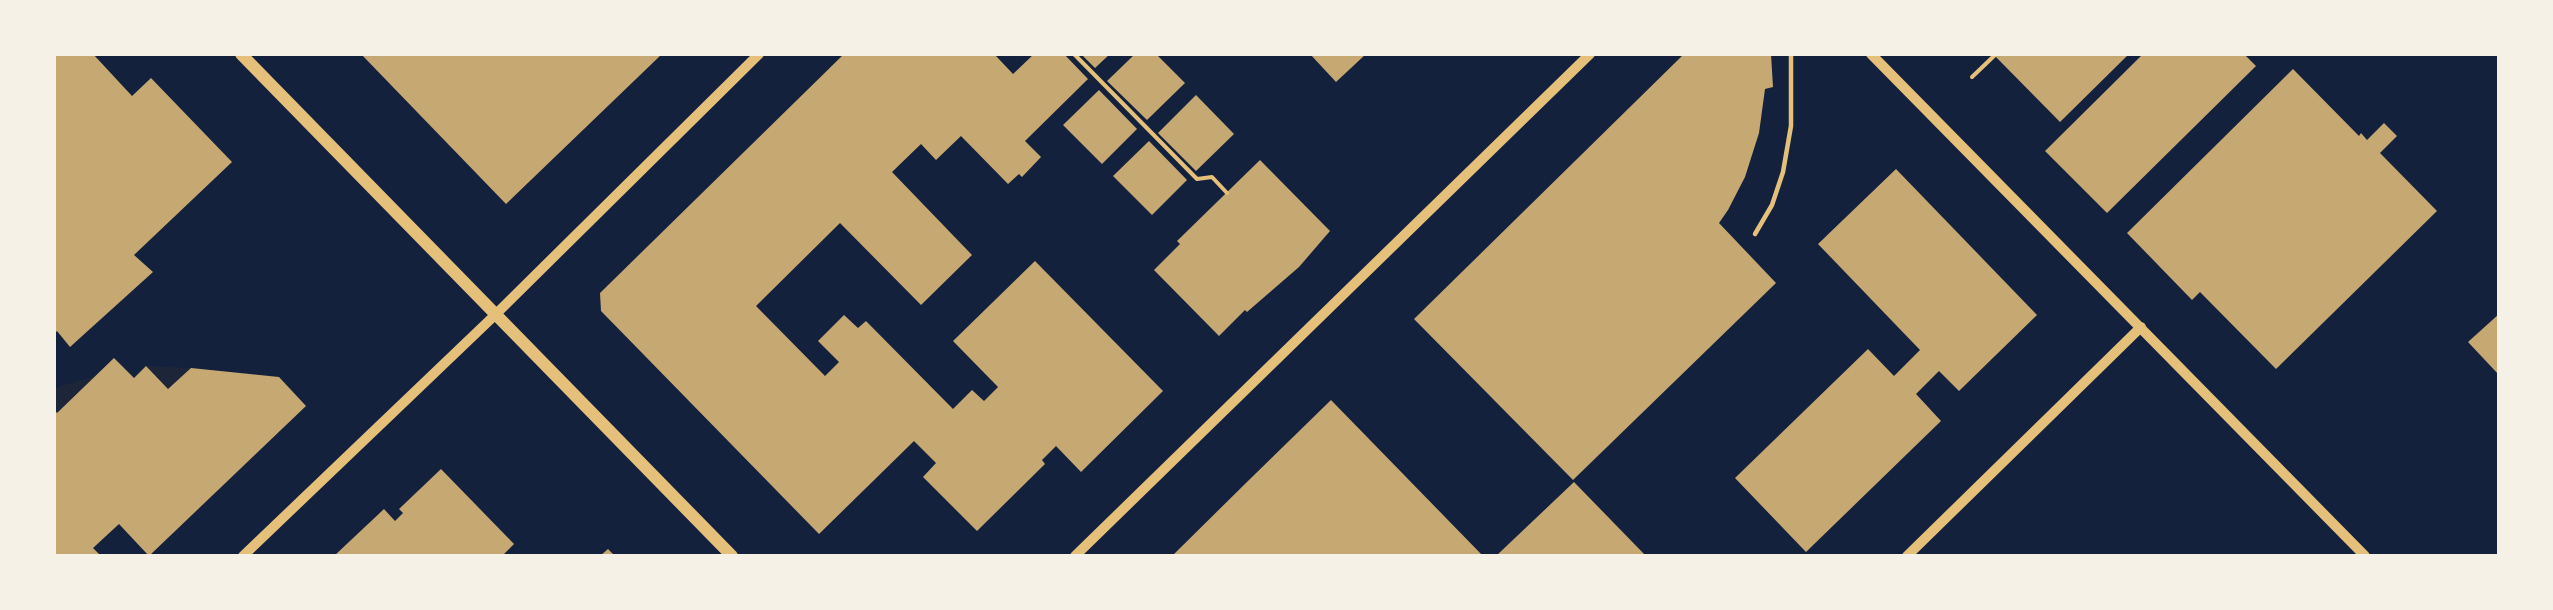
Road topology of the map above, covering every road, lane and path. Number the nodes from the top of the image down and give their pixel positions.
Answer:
1 (242, 54) edge
2 (759, 54) edge
3 (1074, 54) edge
4 (1590, 54) edge
5 (1791, 54) edge
6 (1871, 54) edge
7 (1995, 55) edge
8 (1972, 77) dead end
9 (1227, 193) dead end
10 (1755, 234) dead end
11 (495, 315) junction
12 (2140, 327) junction
13 (243, 556) edge
14 (732, 556) edge
15 (1075, 556) edge
16 (1907, 556) edge
17 (2365, 556) edge

1 - 11 main road
2 - 11 street
3 - 9 path
4 - 15 street
5 - 10 lane
6 - 12 street
7 - 8 path
11 - 13 street
11 - 14 main road
12 - 16 street
12 - 17 street

